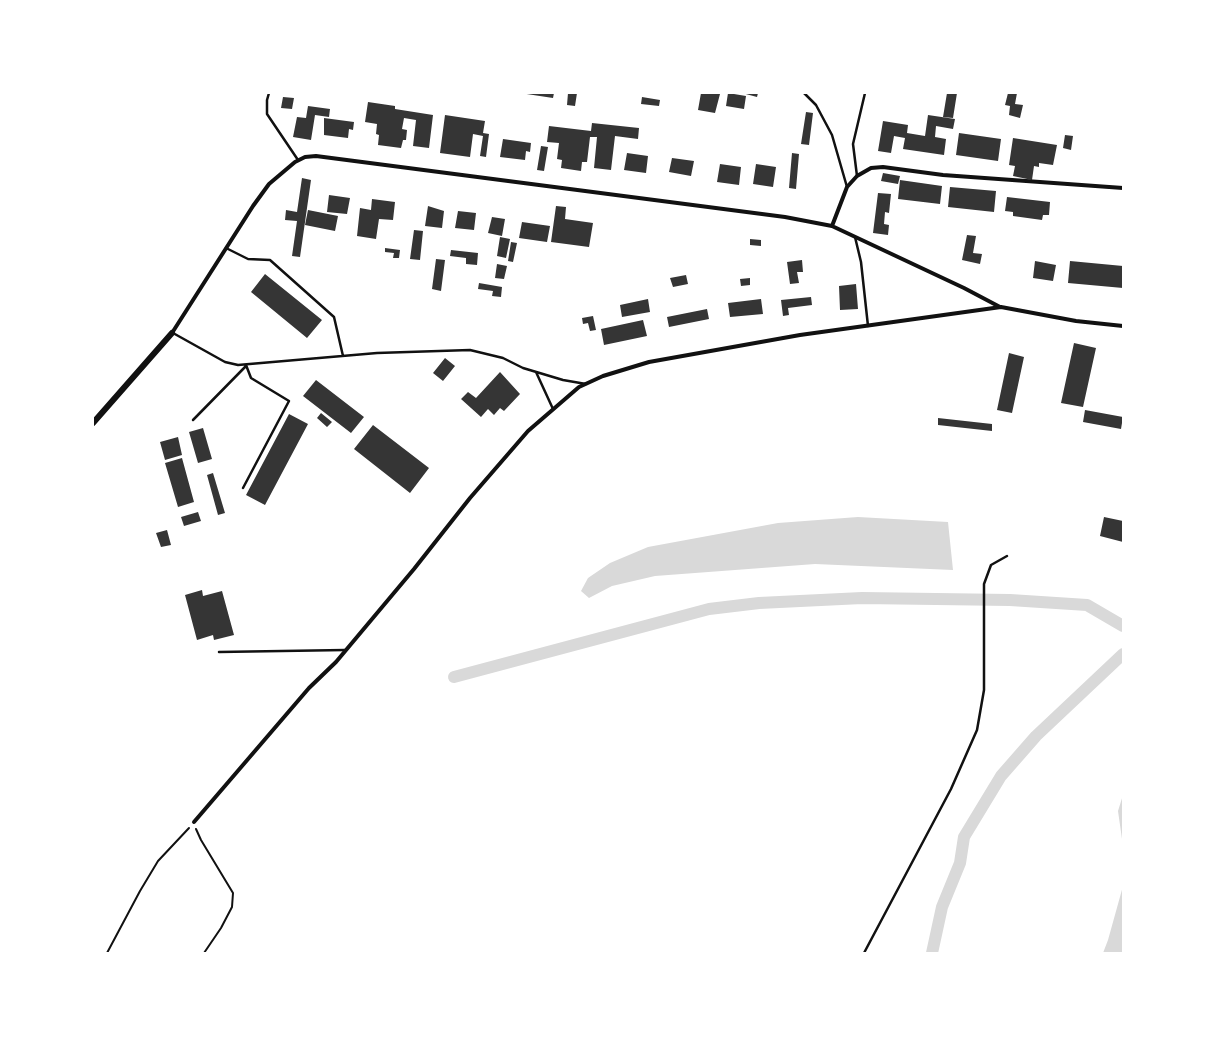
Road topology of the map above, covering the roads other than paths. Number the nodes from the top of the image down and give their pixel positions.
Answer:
1 (269, 93) edge
2 (804, 93) edge
3 (865, 93) edge
4 (299, 160) junction
5 (857, 176) junction
6 (847, 187) junction
7 (1123, 188) edge
8 (832, 226) junction
9 (855, 237) junction
10 (226, 248) junction
11 (1001, 308) junction
12 (868, 326) junction
13 (1123, 326) edge
14 (172, 333) junction
15 (343, 356) junction
16 (246, 365) junction
17 (535, 372) junction
18 (586, 384) junction
19 (553, 409) junction
20 (192, 420) dead end
21 (93, 423) edge
22 (243, 488) dead end
23 (1007, 556) dead end
24 (346, 650) junction
25 (219, 652) dead end
26 (194, 822) road end
27 (864, 953) edge

1 - 4 lane
2 - 6 lane
3 - 5 lane
4 - 8 street
4 - 10 street
5 - 6 street
5 - 7 street
6 - 8 street
8 - 9 street
9 - 11 street
9 - 12 lane
10 - 14 street
10 - 15 lane
11 - 12 street
11 - 13 street
12 - 18 street
14 - 16 lane
14 - 21 street
15 - 16 lane
15 - 17 lane
16 - 20 lane
16 - 22 lane
17 - 18 lane
17 - 19 lane
18 - 19 street
19 - 24 street
23 - 27 lane
24 - 25 lane
24 - 26 street

